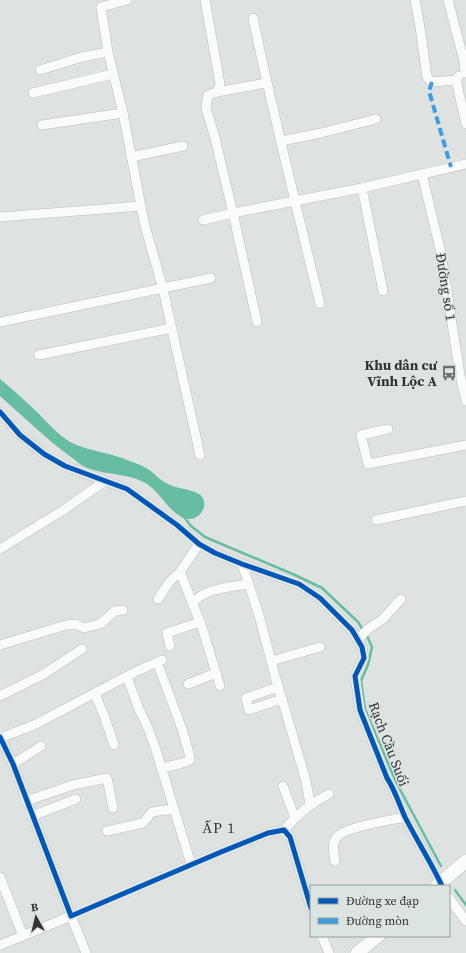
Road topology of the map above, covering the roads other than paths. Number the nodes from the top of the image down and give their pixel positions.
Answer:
1 (126, 0) edge
2 (204, 0) edge
3 (415, 0) edge
4 (448, 0) edge
5 (100, 4) edge
6 (253, 18) dead end
7 (108, 52) junction
8 (40, 70) dead end
9 (466, 73) edge
10 (113, 74) junction
11 (456, 80) junction
12 (266, 83) junction
13 (217, 92) junction
14 (33, 93) dead end
15 (123, 113) junction
16 (376, 119) dead end
17 (466, 120) edge
18 (42, 125) dead end
19 (281, 141) junction
20 (183, 146) dead end
21 (131, 157) junction
22 (466, 164) edge
23 (422, 174) junction
24 (362, 188) junction
25 (295, 201) junction
26 (141, 206) junction
27 (233, 213) junction
28 (0, 217) edge
29 (203, 220) dead end
30 (211, 278) dead end
31 (163, 289) junction
32 (383, 291) dead end
33 (320, 304) dead end
34 (0, 322) edge
35 (257, 322) dead end
36 (172, 328) junction
37 (39, 355) dead end
38 (466, 401) edge
39 (0, 412) edge
40 (388, 429) dead end
41 (466, 445) edge
42 (200, 455) dead end
43 (105, 481) junction
44 (466, 501) edge
45 (376, 520) dead end
46 (199, 544) junction
47 (0, 549) edge
48 (242, 564) junction
49 (180, 572) junction
50 (248, 584) junction
51 (158, 599) dead end
52 (401, 599) dead end
53 (192, 604) junction
54 (123, 610) dead end
55 (200, 622) junction
56 (362, 634) junction
57 (1, 642) edge
58 (170, 646) dead end
59 (320, 647) dead end
60 (82, 649) dead end
61 (271, 661) junction
62 (216, 673) junction
63 (127, 677) junction
64 (188, 684) dead end
65 (220, 686) dead end
66 (278, 687) junction
67 (94, 694) junction
68 (0, 696) edge
69 (282, 699) junction
70 (0, 737) edge
71 (114, 745) dead end
72 (41, 746) dead end
73 (13, 764) junction
74 (161, 768) junction
75 (283, 786) dead end
76 (329, 794) dead end
77 (76, 799) dead end
78 (26, 801) junction
79 (310, 804) junction
80 (113, 808) dead end
81 (174, 809) junction
82 (32, 816) junction
83 (405, 817) junction
84 (295, 818) junction
85 (284, 830) junction
86 (107, 831) dead end
87 (335, 861) dead end
88 (466, 862) edge
89 (191, 864) junction
90 (0, 877) edge
91 (440, 885) edge
92 (450, 899) edge
93 (310, 905) edge
94 (70, 916) junction
95 (466, 921) edge
96 (23, 936) junction
97 (322, 937) edge
98 (377, 937) edge
99 (0, 945) edge
100 (86, 953) edge
101 (329, 953) edge
102 (357, 953) edge

1 - 5 street
2 - 13 street
3 - 11 street
4 - 9 street
5 - 7 street
6 - 12 street
7 - 8 street
7 - 10 street
9 - 11 street
10 - 14 street
10 - 15 street
11 - 17 street
12 - 13 street
12 - 19 street
13 - 27 street
15 - 18 street
15 - 21 street
16 - 19 street
19 - 25 street
20 - 21 street
21 - 26 street
22 - 23 street
23 - 24 street
23 - 38 street, Đường số 1
24 - 25 street
24 - 32 street
25 - 27 street
25 - 33 street
26 - 28 street
26 - 31 street
27 - 29 street
27 - 35 street
30 - 31 street
31 - 34 street
31 - 36 street
36 - 37 street
36 - 42 street
39 - 43 street, Rạch Cầu Suối
40 - 41 street
43 - 46 street, Rạch Cầu Suối
43 - 47 street
44 - 45 street
46 - 48 street, Rạch Cầu Suối
46 - 49 street
48 - 50 street
48 - 56 street, Rạch Cầu Suối
49 - 51 street
49 - 53 street
50 - 53 street
50 - 61 street
52 - 56 street
53 - 55 street
54 - 57 street
55 - 58 street
55 - 62 street
56 - 83 street, Rạch Cầu Suối
59 - 61 street
60 - 68 street
61 - 66 street
62 - 64 street
62 - 65 street
63 - 67 street
63 - 74 street
63 - 74 street
66 - 69 street
66 - 69 street
67 - 70 street
67 - 71 street
69 - 79 street
70 - 73 street
72 - 73 street
73 - 78 street
74 - 81 street
75 - 84 street
76 - 79 street
77 - 82 street
78 - 80 street
78 - 82 street
79 - 84 street
81 - 86 street
81 - 89 street
82 - 94 street
83 - 87 street
83 - 91 street, Rạch Cầu Suối
84 - 85 street
85 - 89 street
85 - 93 street
88 - 91 main road
89 - 94 street
90 - 96 street
92 - 95 street
94 - 96 street
94 - 100 street
96 - 99 street
97 - 101 street
98 - 102 main road

